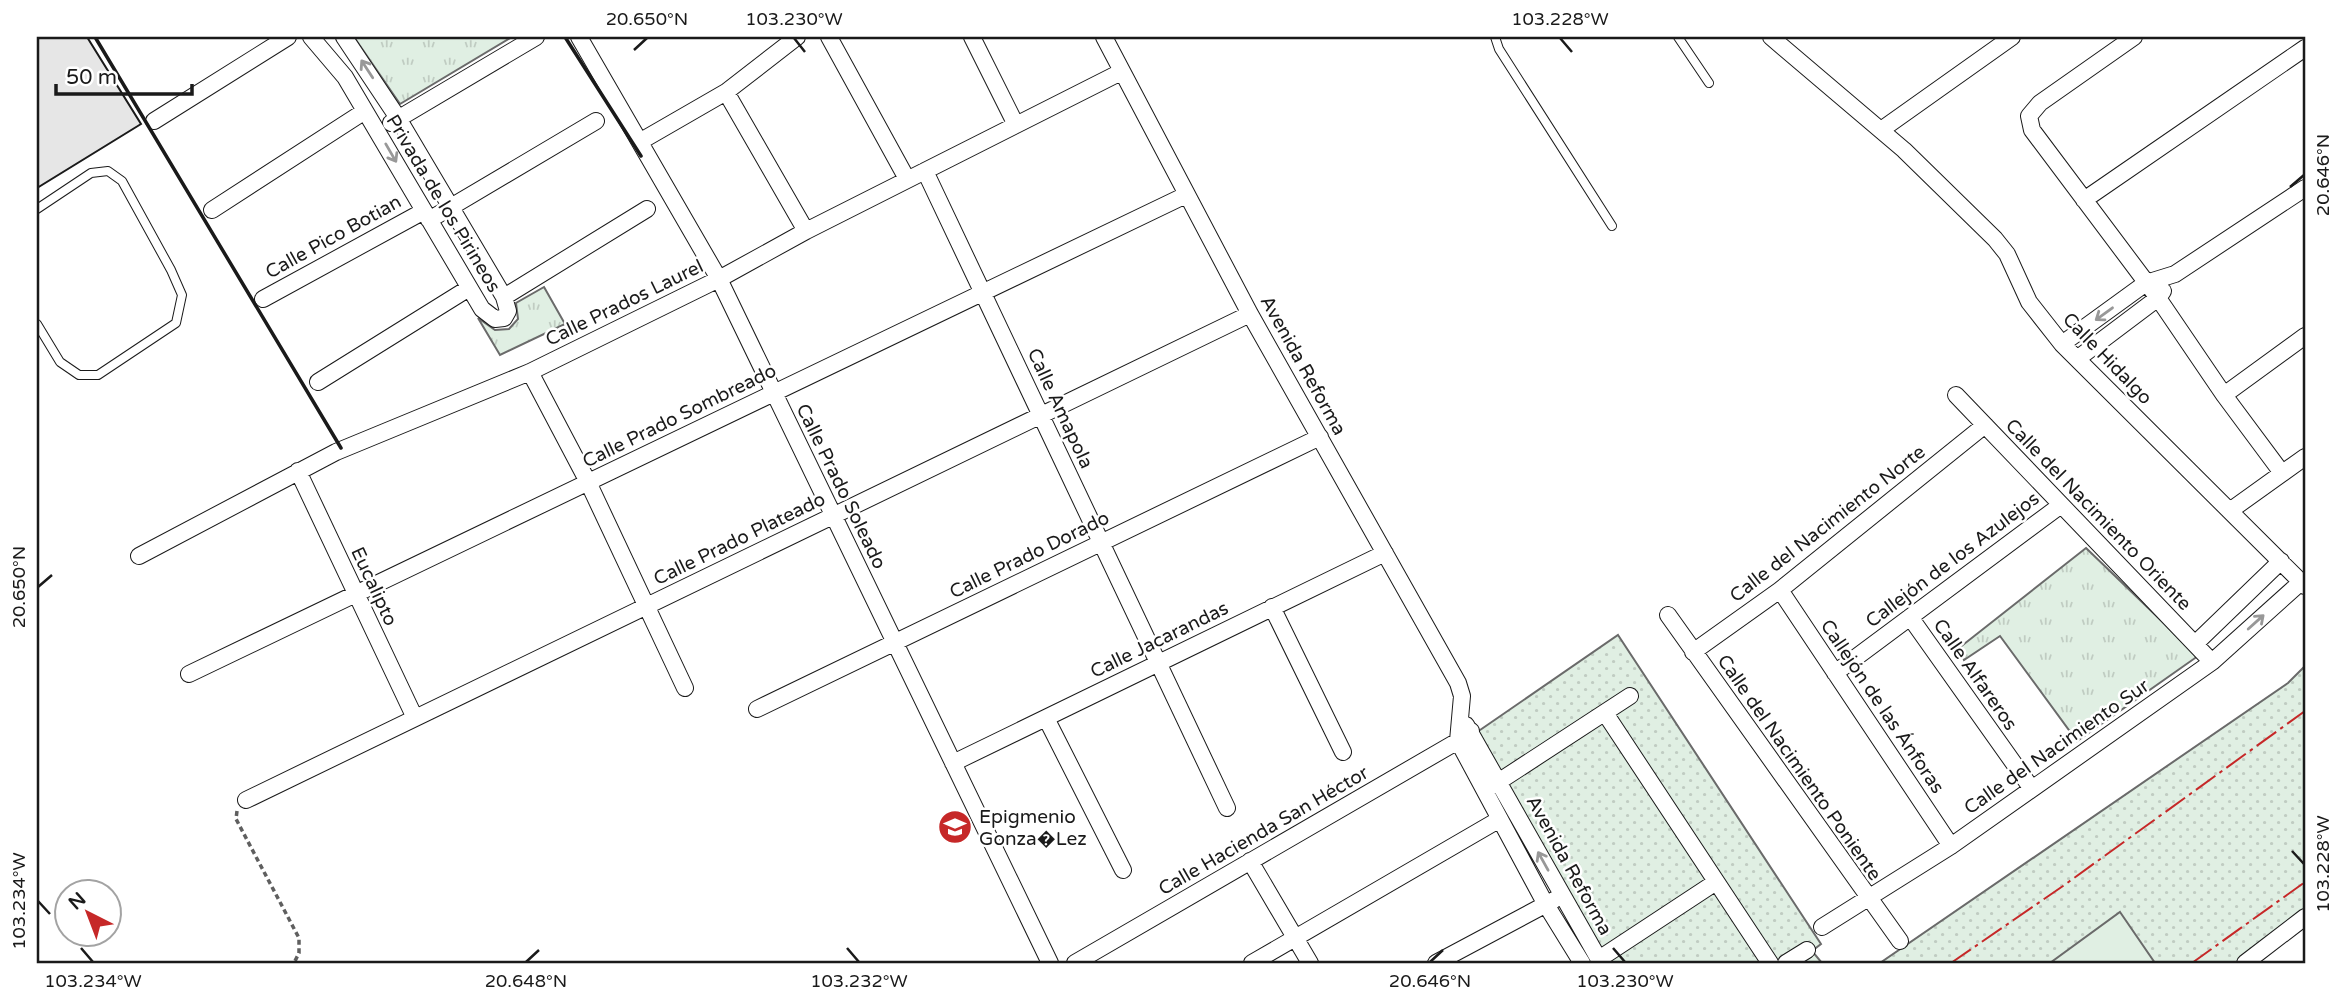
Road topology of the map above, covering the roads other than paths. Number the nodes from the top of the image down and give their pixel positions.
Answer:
1 (288, 37) edge
2 (311, 37) edge
3 (344, 37) edge
4 (536, 37) edge
5 (797, 37) edge
6 (829, 37) edge
7 (972, 37) edge
8 (1104, 37) edge
9 (1495, 37) edge
10 (1678, 37) edge
11 (1771, 37) edge
12 (2012, 37) edge
13 (2134, 37) edge
14 (583, 38) edge
15 (2305, 48) edge
16 (1121, 72) junction
17 (1709, 83) dead end
18 (726, 92) junction
19 (365, 111) junction
20 (398, 118) junction
21 (154, 121) dead end
22 (596, 121) dead end
23 (1016, 125) junction
24 (1881, 130) junction
25 (377, 131) junction
26 (641, 141) junction
27 (925, 171) junction
28 (907, 179) junction
29 (2305, 188) edge
30 (1186, 195) junction
31 (2084, 200) junction
32 (452, 206) junction
33 (37, 209) edge
34 (647, 209) dead end
35 (212, 210) dead end
36 (426, 215) junction
37 (1612, 226) dead end
38 (806, 231) junction
39 (2175, 274) junction
40 (719, 279) junction
41 (2146, 284) junction
42 (469, 288) junction
43 (983, 292) junction
44 (505, 297) junction
45 (263, 299) dead end
46 (2158, 299) junction
47 (1250, 314) junction
48 (37, 324) edge
49 (2305, 336) edge
50 (2062, 344) junction
51 (2077, 359) junction
52 (530, 372) junction
53 (318, 382) dead end
54 (774, 393) junction
55 (1956, 395) dead end
56 (2224, 395) junction
57 (1041, 415) junction
58 (1985, 425) junction
59 (1320, 437) junction
60 (2305, 457) edge
61 (298, 471) junction
62 (2282, 473) junction
63 (588, 482) junction
64 (2061, 505) junction
65 (2231, 510) junction
66 (833, 516) junction
67 (1101, 542) junction
68 (1385, 552) junction
69 (139, 556) dead end
70 (2281, 561) junction
71 (2303, 584) edge
72 (1780, 590) junction
73 (356, 594) junction
74 (647, 606) junction
75 (1272, 607) junction
76 (1668, 615) dead end
77 (1910, 617) junction
78 (894, 643) junction
79 (2195, 644) junction
80 (1693, 652) junction
81 (2212, 662) junction
82 (1158, 663) junction
83 (1835, 673) junction
84 (189, 674) dead end
85 (685, 688) dead end
86 (1630, 696) dead end
87 (757, 709) dead end
88 (1605, 713) junction
89 (415, 718) junction
90 (1046, 718) junction
91 (1464, 736) junction
92 (1343, 752) dead end
93 (953, 763) junction
94 (1499, 782) junction
95 (2032, 789) junction
96 (1484, 791) junction
97 (246, 800) road end
98 (1227, 808) dead end
99 (1500, 819) junction
100 (1951, 845) junction
101 (1250, 861) junction
102 (1123, 870) dead end
103 (1716, 882) junction
104 (1563, 897) junction
105 (1868, 898) junction
106 (1545, 903) junction
107 (2305, 917) edge
108 (1822, 927) dead end
109 (1295, 938) junction
110 (1900, 942) dead end
111 (1807, 950) dead end
112 (1600, 961) edge
113 (1050, 963) edge
114 (1075, 963) edge
115 (1252, 963) edge
116 (1310, 963) edge
117 (1436, 963) edge
118 (1582, 963) edge
119 (1770, 963) edge
120 (1786, 963) edge
121 (2245, 963) edge

1 - 21 street
2 - 19 street, Privada de los Pirineos
20 -> 3 street, Privada de los Pirineos
4 - 20 street
5 - 18 street
6 - 28 street
7 - 23 street
8 - 16 street, Avenida Reforma
9 - 37 lane
10 - 17 lane
11 - 24 street, Calle Hidalgo
12 - 24 street
13 - 31 street
14 - 26 street, Calle Prado Soleado
15 - 31 street
16 - 23 street, Calle Prados Laurel
16 - 30 street, Avenida Reforma
18 - 26 street
18 - 38 street
19 - 25 street, Privada de los Pirineos
19 - 35 street
20 - 25 street
20 - 32 street, Privada de los Pirineos
22 - 32 street, Calle Pico Botian
23 - 27 street, Calle Prados Laurel
24 - 50 street, Calle Hidalgo
25 -> 36 street, Privada de los Pirineos
26 - 40 street, Calle Prado Soleado
27 - 28 street, Calle Prados Laurel
27 - 43 street, Calle Amapola
28 - 38 street, Calle Prados Laurel
29 - 39 street
30 - 43 street, Calle Prado Sombreado
30 - 47 street, Avenida Reforma
31 - 41 street
32 - 36 street, Calle Pico Botian
32 - 44 street, Privada de los Pirineos
33 - 48 lane
34 - 44 street
36 - 42 street, Privada de los Pirineos
36 - 45 street, Calle Pico Botian
38 - 40 street, Calle Prados Laurel
39 - 41 street
39 - 46 street
40 - 52 street, Calle Prados Laurel
40 - 54 street, Calle Prado Soleado
41 - 46 street
41 -> 50 street
42 - 44 street, Privada de los Pirineos
42 - 53 street
43 - 54 street, Calle Prado Sombreado
43 - 57 street, Calle Amapola
46 - 51 street
46 - 56 street
47 - 57 street, Calle Prado Plateado
47 - 59 street, Avenida Reforma
49 - 56 street
50 - 51 street, Calle Hidalgo
51 - 65 street, Calle Hidalgo
52 - 61 street, Calle Prados Laurel
52 - 63 street
54 - 63 street, Calle Prado Sombreado
54 - 66 street, Calle Prado Soleado
55 - 58 street, Calle del Nacimiento Oriente
56 - 62 street
57 - 66 street, Calle Prado Plateado
57 - 67 street, Calle Amapola
58 - 64 street, Calle del Nacimiento Oriente
58 - 72 street, Calle del Nacimiento Norte
59 - 67 street, Calle Prado Dorado
59 - 68 street, Avenida Reforma
60 - 62 street
61 - 69 street, Calle Prados Laurel
61 - 73 street, Eucalipto
62 - 65 street
63 - 73 street, Calle Prado Sombreado
63 - 74 street
64 - 77 street, Callejón de los Azulejos
64 - 79 street, Calle del Nacimiento Oriente
65 - 70 street, Calle Hidalgo
66 - 74 street, Calle Prado Plateado
66 - 78 street, Calle Prado Soleado
67 - 78 street, Calle Prado Dorado
67 - 82 street, Calle Amapola
68 - 75 street, Calle Jacarandas
68 - 91 street, Avenida Reforma
70 - 71 street, Calle Hidalgo
70 - 79 street
81 -> 71 street, Calle del Nacimiento Sur
72 - 80 street, Calle del Nacimiento Norte
72 - 83 street, Callejón de las Ánforas
73 - 84 street, Calle Prado Sombreado
73 - 89 street, Eucalipto
74 - 85 street
74 - 89 street, Calle Prado Plateado
75 - 82 street, Calle Jacarandas
75 - 92 street
76 - 80 street, Calle del Nacimiento Poniente
77 - 83 street, Callejón de los Azulejos
77 - 95 street, Calle Alfareros
78 - 87 street, Calle Prado Dorado
78 - 93 street, Calle Prado Soleado
79 - 81 street, Calle del Nacimiento Oriente
80 - 105 street, Calle del Nacimiento Poniente
81 - 95 street, Calle del Nacimiento Sur
82 - 90 street, Calle Jacarandas
82 - 98 street, Calle Amapola
83 - 100 street, Callejón de las Ánforas
86 - 88 street
88 - 94 street
88 - 103 street
89 - 97 street, Calle Prado Plateado
90 - 93 street, Calle Jacarandas
90 - 102 street
91 - 94 street, Avenida Reforma
91 - 96 street, Avenida Reforma
91 - 101 street, Calle Hacienda San Héctor
93 - 113 street, Calle Prado Soleado
94 - 96 street
104 -> 94 street, Avenida Reforma
95 - 100 street, Calle del Nacimiento Sur
96 - 99 street, Avenida Reforma
99 - 106 street, Avenida Reforma
99 - 109 street
100 - 105 street, Calle del Nacimiento Sur
101 - 109 street
101 - 114 street, Calle Hacienda San Héctor
103 - 112 street
103 - 119 street
104 - 106 street
104 - 112 street, Avenida Reforma
105 - 108 street, Calle del Nacimiento Sur
105 - 110 street, Calle del Nacimiento Poniente
106 - 117 street
106 - 118 street, Avenida Reforma
107 - 121 street
109 - 115 street
109 - 116 street
111 - 120 street

